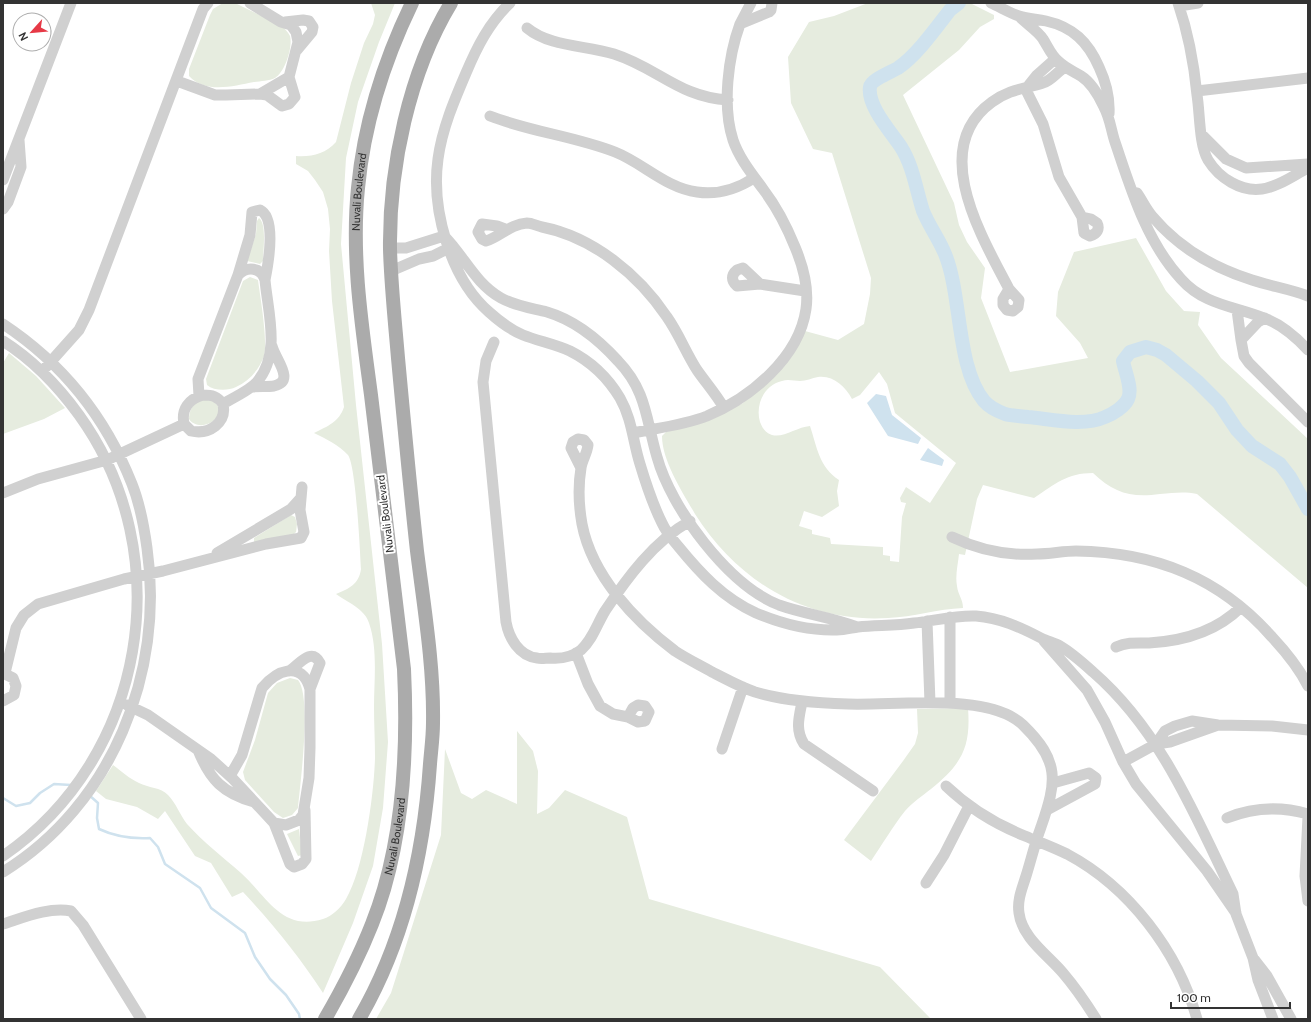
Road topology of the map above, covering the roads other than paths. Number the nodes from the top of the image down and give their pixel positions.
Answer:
1 (71, 3) edge
2 (250, 3) edge
3 (412, 3) edge
4 (451, 3) edge
5 (510, 3) edge
6 (752, 3) edge
7 (772, 3) edge
8 (991, 3) edge
9 (1198, 3) edge
10 (205, 5) edge
11 (1178, 5) edge
12 (1019, 16) junction
13 (281, 22) junction
14 (740, 24) junction
15 (1057, 24) junction
16 (527, 28) dead end
17 (1043, 38) junction
18 (296, 52) junction
19 (1055, 59) junction
20 (1065, 67) junction
21 (1099, 67) junction
22 (289, 76) junction
23 (1082, 76) junction
24 (1308, 78) edge
25 (177, 81) junction
26 (1027, 86) junction
27 (1197, 91) junction
28 (260, 94) junction
29 (728, 100) junction
30 (490, 116) dead end
31 (1109, 119) junction
32 (1203, 136) junction
33 (19, 139) junction
34 (1308, 166) edge
35 (754, 178) junction
36 (3, 179) edge
37 (1127, 179) junction
38 (3, 209) edge
39 (1082, 217) dead end
40 (505, 229) dead end
41 (444, 236) junction
42 (390, 248) junction
43 (450, 248) junction
44 (391, 271) junction
45 (238, 275) junction
46 (265, 280) junction
47 (760, 284) dead end
48 (1009, 290) dead end
49 (806, 291) junction
50 (1308, 296) edge
51 (1238, 310) junction
52 (1265, 318) junction
53 (3, 324) edge
54 (1241, 340) junction
55 (3, 341) edge
56 (494, 342) dead end
57 (272, 345) junction
58 (1308, 350) edge
59 (51, 362) junction
60 (42, 372) junction
61 (252, 387) junction
62 (199, 396) junction
63 (223, 404) junction
64 (724, 408) junction
65 (1308, 422) edge
66 (184, 424) junction
67 (651, 429) junction
68 (633, 433) junction
69 (119, 455) junction
70 (107, 460) junction
71 (581, 468) dead end
72 (302, 487) dead end
73 (3, 493) edge
74 (300, 499) junction
75 (690, 522) junction
76 (670, 536) junction
77 (247, 537) junction
78 (952, 537) dead end
79 (252, 548) junction
80 (210, 558) junction
81 (150, 574) junction
82 (137, 576) junction
83 (616, 593) junction
84 (1241, 607) junction
85 (950, 617) junction
86 (927, 621) junction
87 (858, 627) junction
88 (1042, 639) junction
89 (1116, 647) dead end
90 (576, 653) junction
91 (289, 670) junction
92 (4, 673) edge
93 (1308, 686) edge
94 (743, 687) junction
95 (310, 689) junction
96 (3, 701) edge
97 (120, 702) junction
98 (802, 702) junction
99 (950, 702) junction
100 (930, 703) junction
101 (133, 706) junction
102 (628, 717) dead end
103 (1308, 730) edge
104 (1156, 744) junction
105 (198, 749) junction
106 (722, 749) dead end
107 (1123, 762) junction
108 (230, 776) junction
109 (1053, 783) junction
110 (946, 786) dead end
111 (873, 791) dead end
112 (256, 803) junction
113 (969, 806) junction
114 (305, 809) junction
115 (1047, 810) junction
116 (1308, 814) edge
117 (1308, 817) edge
118 (1227, 818) dead end
119 (274, 822) junction
120 (1036, 841) junction
121 (3, 856) edge
122 (3, 872) edge
123 (926, 883) dead end
124 (1308, 901) edge
125 (1236, 914) junction
126 (3, 924) edge
127 (1252, 958) junction
128 (141, 1019) edge
129 (325, 1019) edge
130 (359, 1019) edge
131 (1096, 1019) edge
132 (1197, 1019) edge
133 (1273, 1019) edge
134 (1291, 1019) edge

1 - 33 street
2 - 13 street
3 - 129 main road, Nuvali Boulevard
4 - 42 main road
5 - 41 street
6 - 14 street
7 - 14 street
8 - 12 street
9 - 11 street
10 - 25 street
11 - 27 street
12 - 15 street
12 - 17 street
13 - 18 street
13 - 18 street
14 - 29 street
15 - 17 street
15 - 21 street
16 - 29 street
17 - 19 street
18 - 22 street
19 - 20 street
19 - 26 street
20 - 23 street
20 - 26 street
21 - 23 street
21 - 31 street
22 - 28 street
22 - 28 street
23 - 31 street
24 - 27 street
25 - 28 street
25 - 59 street
26 - 39 street
26 - 48 street
27 - 32 street
29 - 35 street
30 - 35 street
31 - 37 street
32 - 34 street
32 - 34 street
33 - 36 street
33 - 38 street
35 - 49 street
37 - 50 street
37 - 51 street
40 - 64 street
41 - 42 street
41 - 43 street
42 - 44 main road
43 - 44 street
43 - 67 street
43 - 68 street
44 - 130 main road
45 - 46 street
45 - 46 street
45 - 62 street
46 - 57 street
47 - 49 street
49 - 64 street
51 - 52 street
51 - 54 street
52 - 54 street
52 - 58 street
53 - 59 street
54 - 65 street
55 - 60 street
56 - 90 street
57 - 61 street
57 - 61 street
59 - 60 street
59 - 69 street
60 - 70 street
61 - 63 street
62 - 63 street
62 - 66 street
63 - 66 street
64 - 67 street
66 - 69 street
67 - 68 street
67 - 75 street
68 - 76 street
69 - 70 street
69 - 81 street
70 - 73 street
70 - 82 street
71 - 83 street
72 - 74 street
74 - 77 street
74 - 79 street
75 - 76 street
75 - 87 street
76 - 83 street
76 - 87 street
77 - 79 street
77 - 80 street
78 - 84 street
79 - 80 street
80 - 81 street
81 - 82 street
81 - 101 street
82 - 92 street
82 - 97 street
83 - 90 street
83 - 94 street
84 - 89 street
84 - 93 street
85 - 86 street
85 - 88 street
85 - 99 street
86 - 87 street
86 - 100 street
88 - 104 street
88 - 107 street
90 - 102 street
91 - 95 street
91 - 95 street
91 - 108 street
92 - 96 street
94 - 98 street
94 - 106 street
95 - 114 street
97 - 101 street
97 - 121 street
98 - 100 street
98 - 111 street
99 - 100 street
99 - 109 street
101 - 105 street
101 - 122 street
103 - 104 street
104 - 107 street
104 - 125 street
105 - 108 street
105 - 112 street
107 - 125 street
108 - 112 street
109 - 115 street
109 - 115 street
110 - 113 street
112 - 119 street
113 - 120 street
113 - 123 street
114 - 119 street
114 - 119 street
115 - 120 street
116 - 118 street
117 - 124 street
120 - 131 street
120 - 132 street
125 - 127 street
126 - 128 street
127 - 133 street
127 - 134 street

